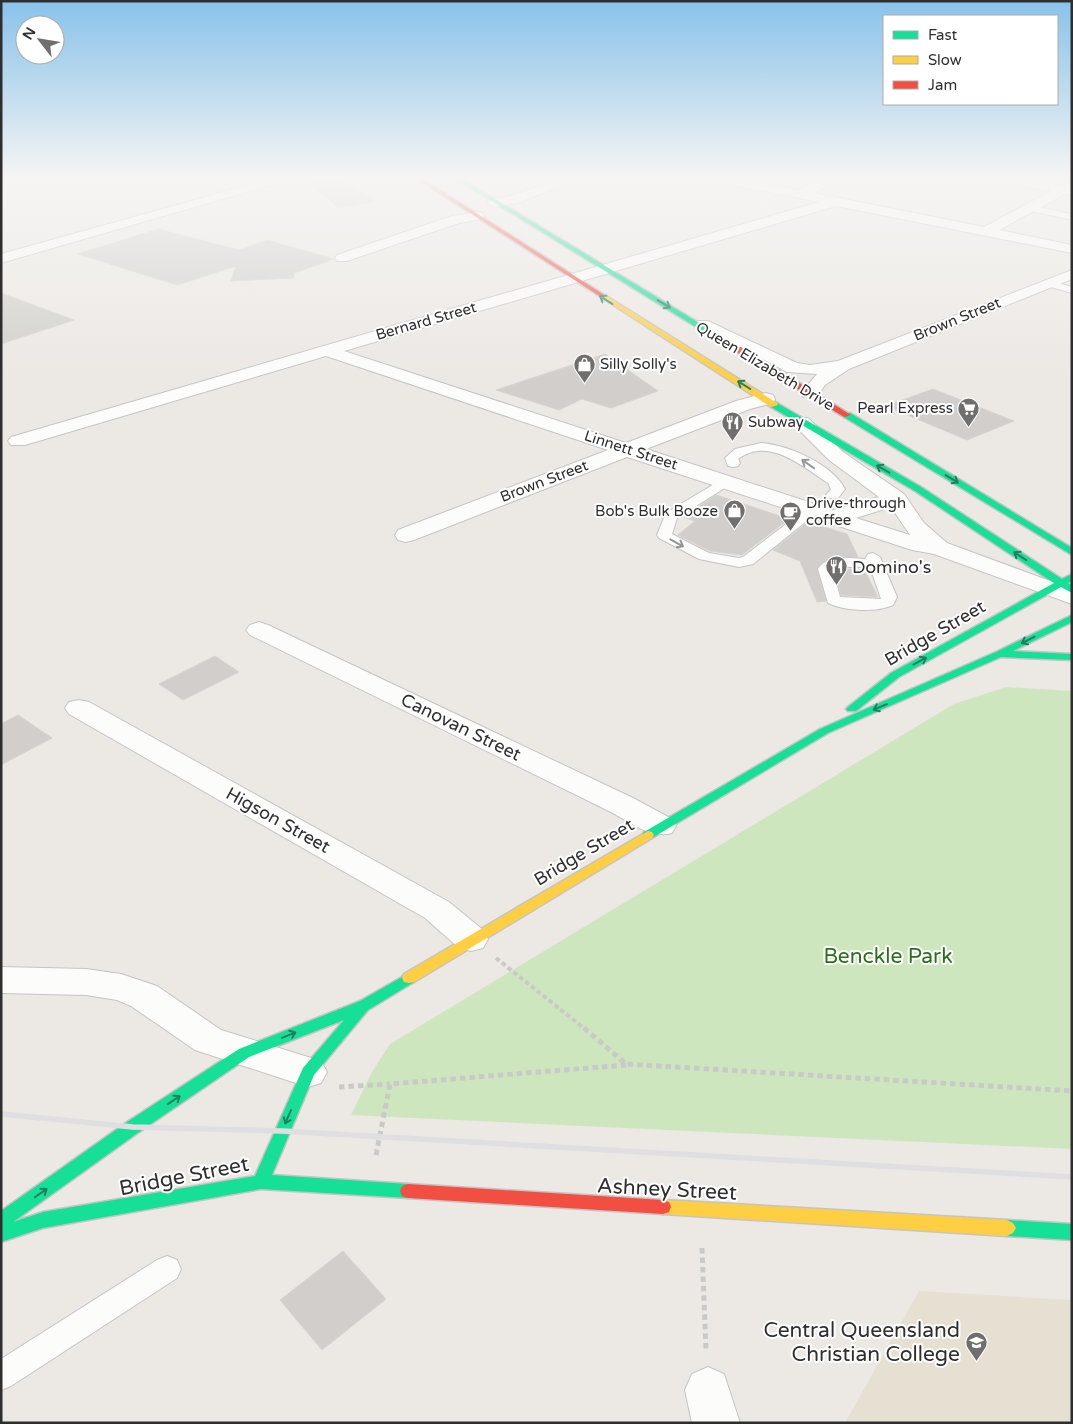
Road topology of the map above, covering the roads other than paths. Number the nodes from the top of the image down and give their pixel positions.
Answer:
1 (49, 245) edge
2 (380, 245) edge
3 (521, 245) edge
4 (566, 245) edge
5 (689, 245) edge
6 (1054, 245) edge
7 (1072, 249) edge
8 (342, 258) dead end
9 (1, 259) edge
10 (607, 270) junction
11 (1072, 274) edge
12 (574, 280) junction
13 (1047, 283) junction
14 (1072, 290) edge
15 (691, 321) junction
16 (324, 350) junction
17 (843, 365) junction
18 (810, 393) junction
19 (766, 399) junction
20 (801, 422) junction
21 (18, 441) dead end
22 (627, 449) junction
23 (734, 463) dead end
24 (726, 481) junction
25 (896, 499) junction
26 (833, 506) junction
27 (812, 511) junction
28 (406, 535) dead end
29 (939, 548) junction
30 (1072, 552) edge
31 (873, 557) joint
32 (1065, 587) edge
33 (1072, 618) edge
34 (259, 630) dead end
35 (1000, 654) junction
36 (1072, 657) edge
37 (79, 708) dead end
38 (824, 731) junction
39 (661, 826) junction
40 (471, 939) junction
41 (1, 980) edge
42 (364, 1005) junction
43 (244, 1053) junction
44 (308, 1072) junction
45 (261, 1182) junction
46 (1, 1221) edge
47 (1072, 1232) edge
48 (1, 1234) edge
49 (167, 1269) dead end
50 (1, 1376) edge

1 - 9 street
2 - 8 street
3 - 12 main road, Queen Elizabeth Drive
4 - 10 main road, Queen Elizabeth Drive
5 - 10 street, Bernard Street
6 - 7 street
10 - 12 street, Bernard Street
10 -> 15 main road, Queen Elizabeth Drive
11 - 13 street, Brown Street
12 - 16 street, Bernard Street
19 -> 12 main road, Queen Elizabeth Drive
13 - 14 lane
13 - 17 street, Brown Street
15 - 17 street, Brown Street
15 - 18 main road, Queen Elizabeth Drive
16 - 21 street, Bernard Street
16 - 22 street, Linnett Street
17 - 18 street, Brown Street
18 -> 30 main road, Queen Elizabeth Drive
19 - 20 main road, Queen Elizabeth Drive
19 - 22 street, Brown Street
20 - 25 street, Queen Elizabeth Drive
32 -> 20 main road, Queen Elizabeth Drive
22 - 24 street, Linnett Street
22 - 28 street, Brown Street
26 -> 23 lane
24 - 27 street, Linnett Street
24 -> 27 lane
25 - 26 street
25 - 29 street, Queen Elizabeth Drive
26 - 27 street, Linnett Street
26 - 29 street, Linnett Street
29 - 32 street, Queen Elizabeth Drive
31 - 31 lane
38 -> 32 main road, Bridge Street
33 -> 35 main road, Bridge Street
34 - 39 street, Canovan Street
35 - 36 main road
35 -> 38 main road, Bridge Street
37 - 40 street, Higson Street
38 - 39 main road, Bridge Street
39 - 40 main road, Bridge Street
40 - 42 main road, Bridge Street
41 - 43 street
43 -> 42 main road, Bridge Street
42 - 44 main road, Bridge Street
43 - 44 street
46 -> 43 main road, Bridge Street
44 -> 45 main road, Bridge Street
45 - 47 main road, Ashney Street
45 - 48 main road, Bridge Street
49 - 50 lane

